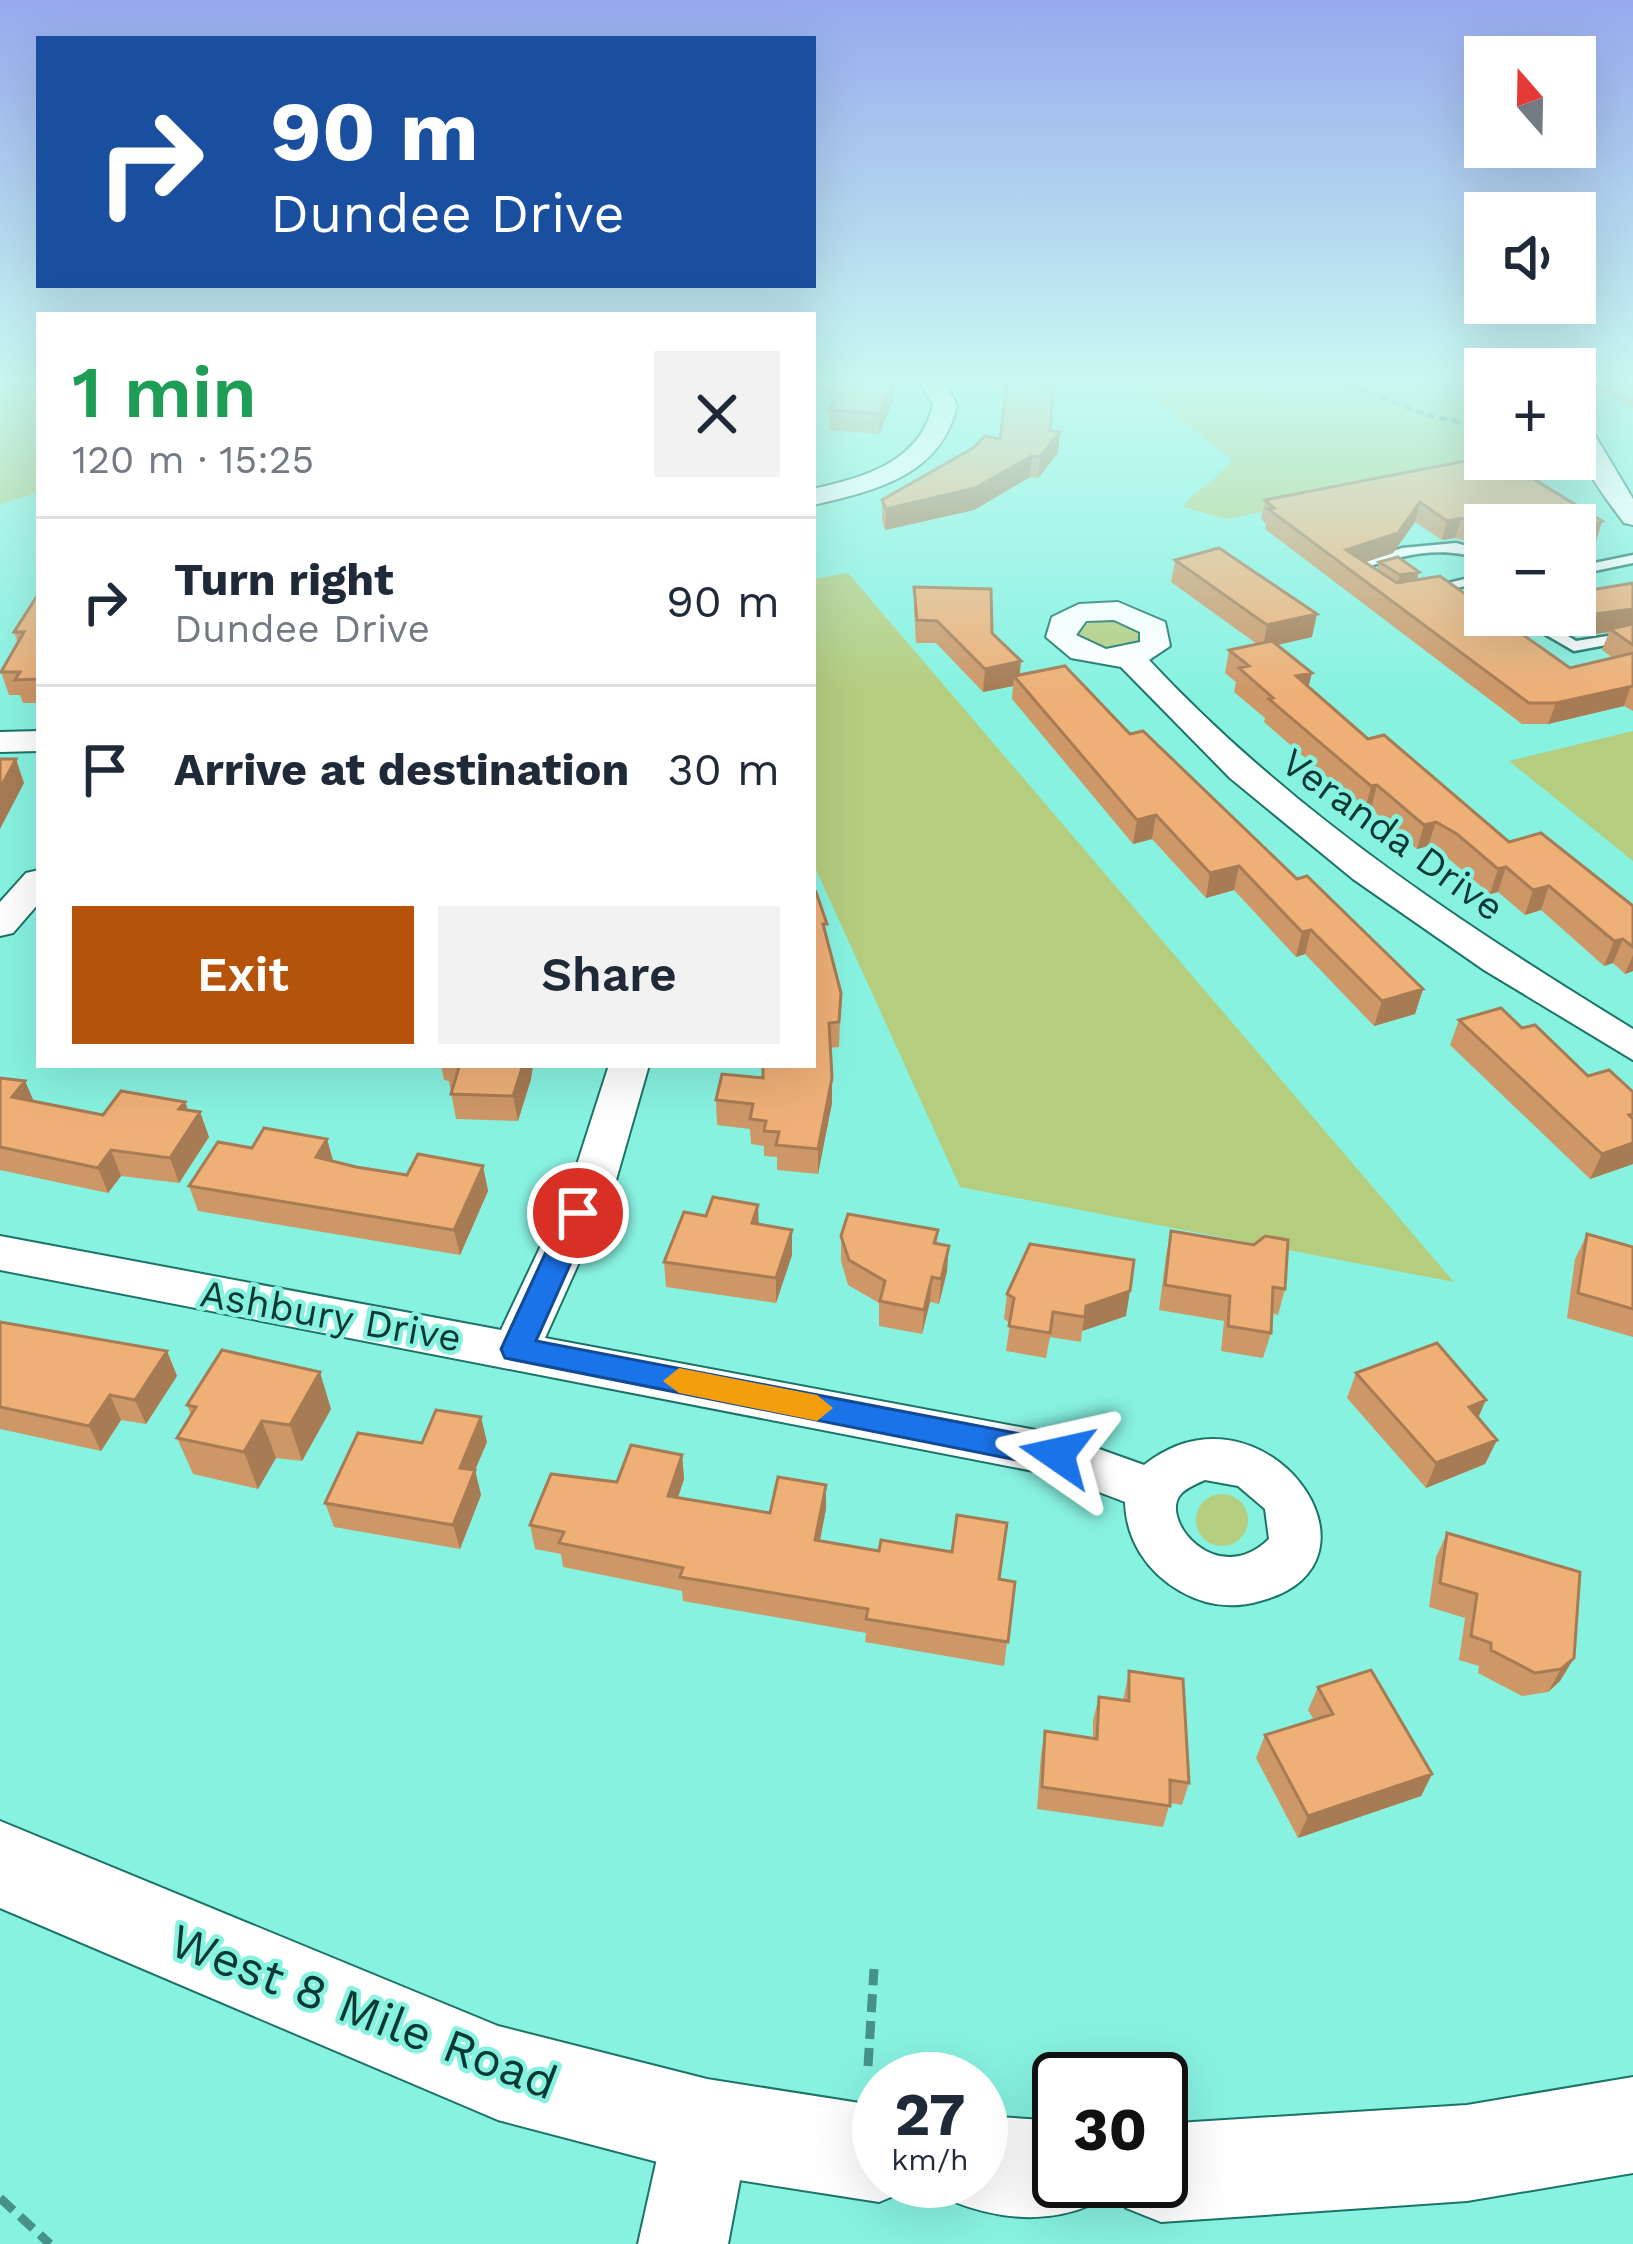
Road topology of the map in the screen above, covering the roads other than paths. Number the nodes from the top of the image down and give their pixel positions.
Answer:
1 (854, 484) edge
2 (1609, 484) edge
3 (816, 496) edge
4 (1633, 517) edge
5 (1464, 549) edge
6 (1633, 559) edge
7 (1611, 563) junction
8 (1596, 566) edge
9 (1633, 577) edge
10 (1464, 582) edge
11 (1381, 592) edge
12 (1400, 595) edge
13 (1557, 636) edge
14 (1633, 636) edge
15 (1130, 657) dead end
16 (36, 741) edge
17 (0, 742) edge
18 (36, 884) edge
19 (0, 925) edge
20 (1633, 1047) edge
21 (628, 1068) edge
22 (0, 1253) edge
23 (516, 1349) junction
24 (1153, 1490) dead end
25 (0, 1864) edge
26 (852, 2112) edge
27 (1633, 2125) edge
28 (707, 2128) junction
29 (1188, 2172) edge
30 (683, 2244) edge

1 - 3 street
2 - 4 street
5 - 11 lane
6 - 7 lane
7 - 8 lane
7 - 9 lane
10 - 12 lane
13 - 14 lane
15 - 20 street, Veranda Drive
16 - 17 street
18 - 19 street
21 - 23 street
22 - 23 street, Ashbury Drive
23 - 24 street, Ashbury Drive
25 - 28 main road, West 8 Mile Road
26 - 28 main road, West 8 Mile Road
27 - 29 main road
28 - 30 street

